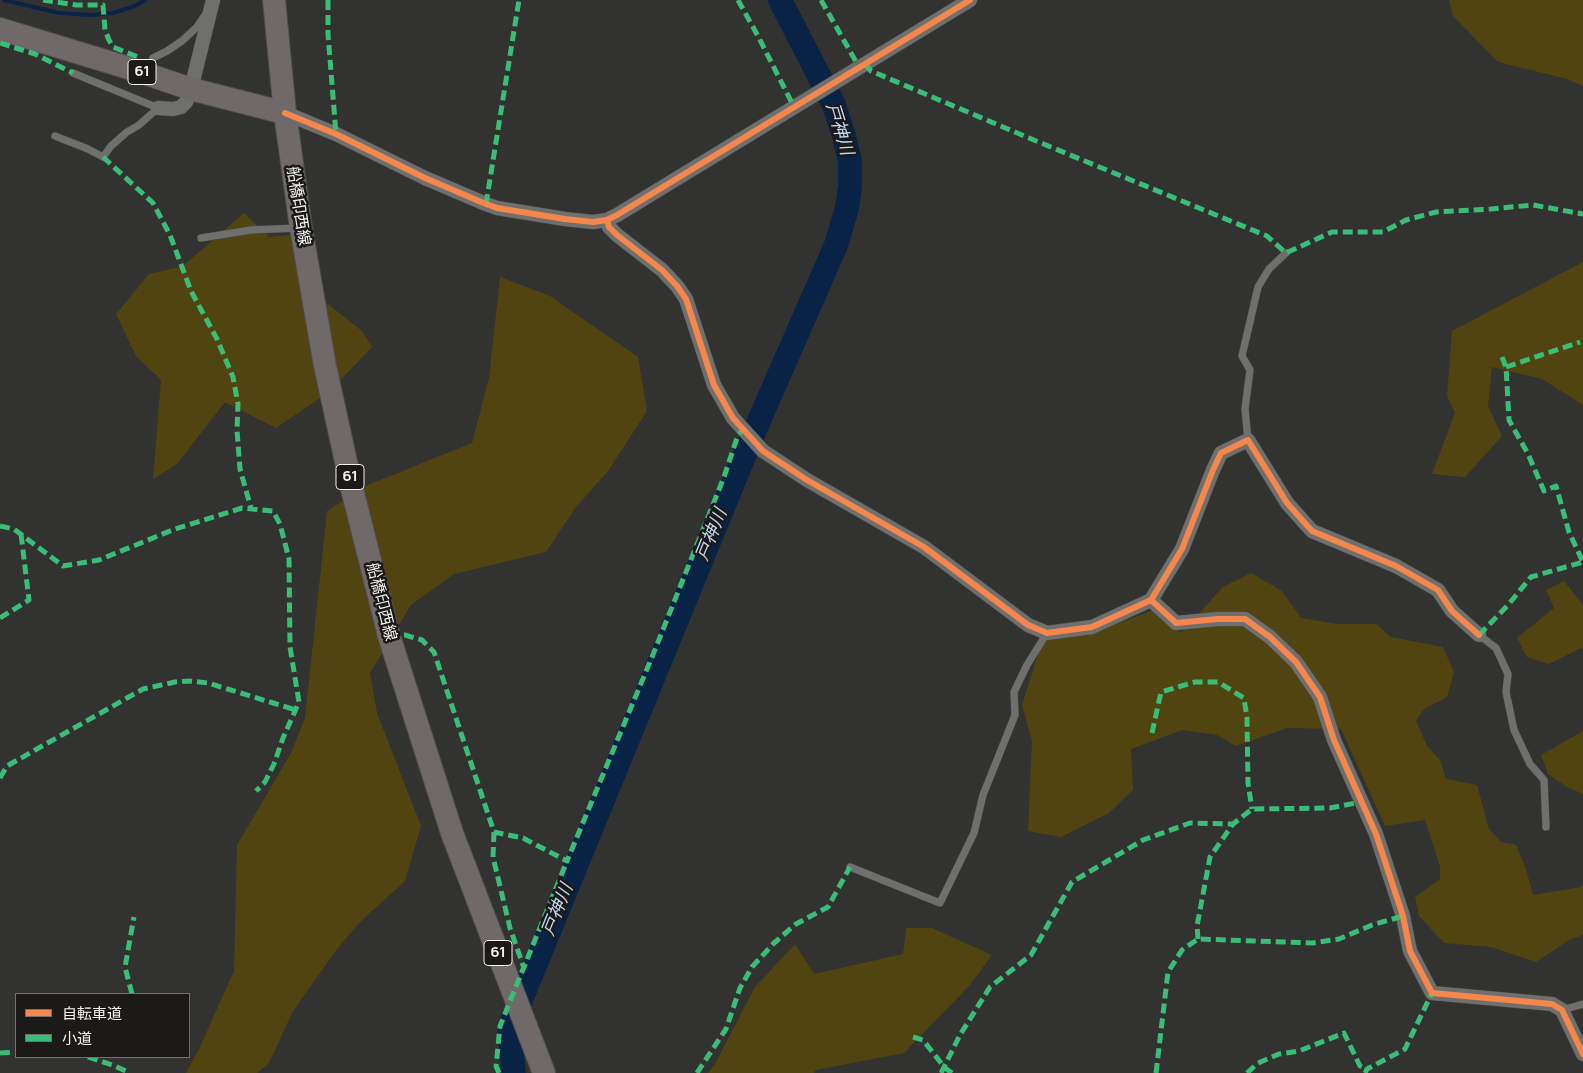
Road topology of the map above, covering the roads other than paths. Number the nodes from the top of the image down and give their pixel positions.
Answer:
1 (274, 0) edge
2 (970, 0) edge
3 (213, 1) edge
4 (0, 29) edge
5 (153, 58) dead end
6 (73, 73) dead end
7 (192, 89) junction
8 (158, 108) junction
9 (285, 113) junction
10 (55, 136) dead end
11 (606, 220) junction
12 (301, 228) junction
13 (201, 238) dead end
14 (1286, 253) dead end
15 (1248, 440) junction
16 (1151, 600) junction
17 (1047, 633) junction
18 (1479, 635) joint
19 (1546, 827) dead end
20 (850, 867) dead end
21 (1583, 1004) edge
22 (1562, 1010) junction
23 (1583, 1054) edge
24 (544, 1073) edge

1 - 9 main road, 船橋印西線 / 61
2 - 11 street
3 - 5 lane
3 - 7 street
4 - 7 main road, 61
6 - 8 lane
7 - 8 street
7 - 9 main road, 61
8 - 10 lane
9 - 11 street
9 - 12 main road, 船橋印西線 / 61
11 - 17 street
12 - 13 lane
12 - 24 main road, 船橋印西線 / 61
14 - 15 lane
15 - 16 street
15 - 18 street
16 - 17 street
16 - 22 street
17 - 20 lane
18 - 19 lane
21 - 22 lane
22 - 23 street

